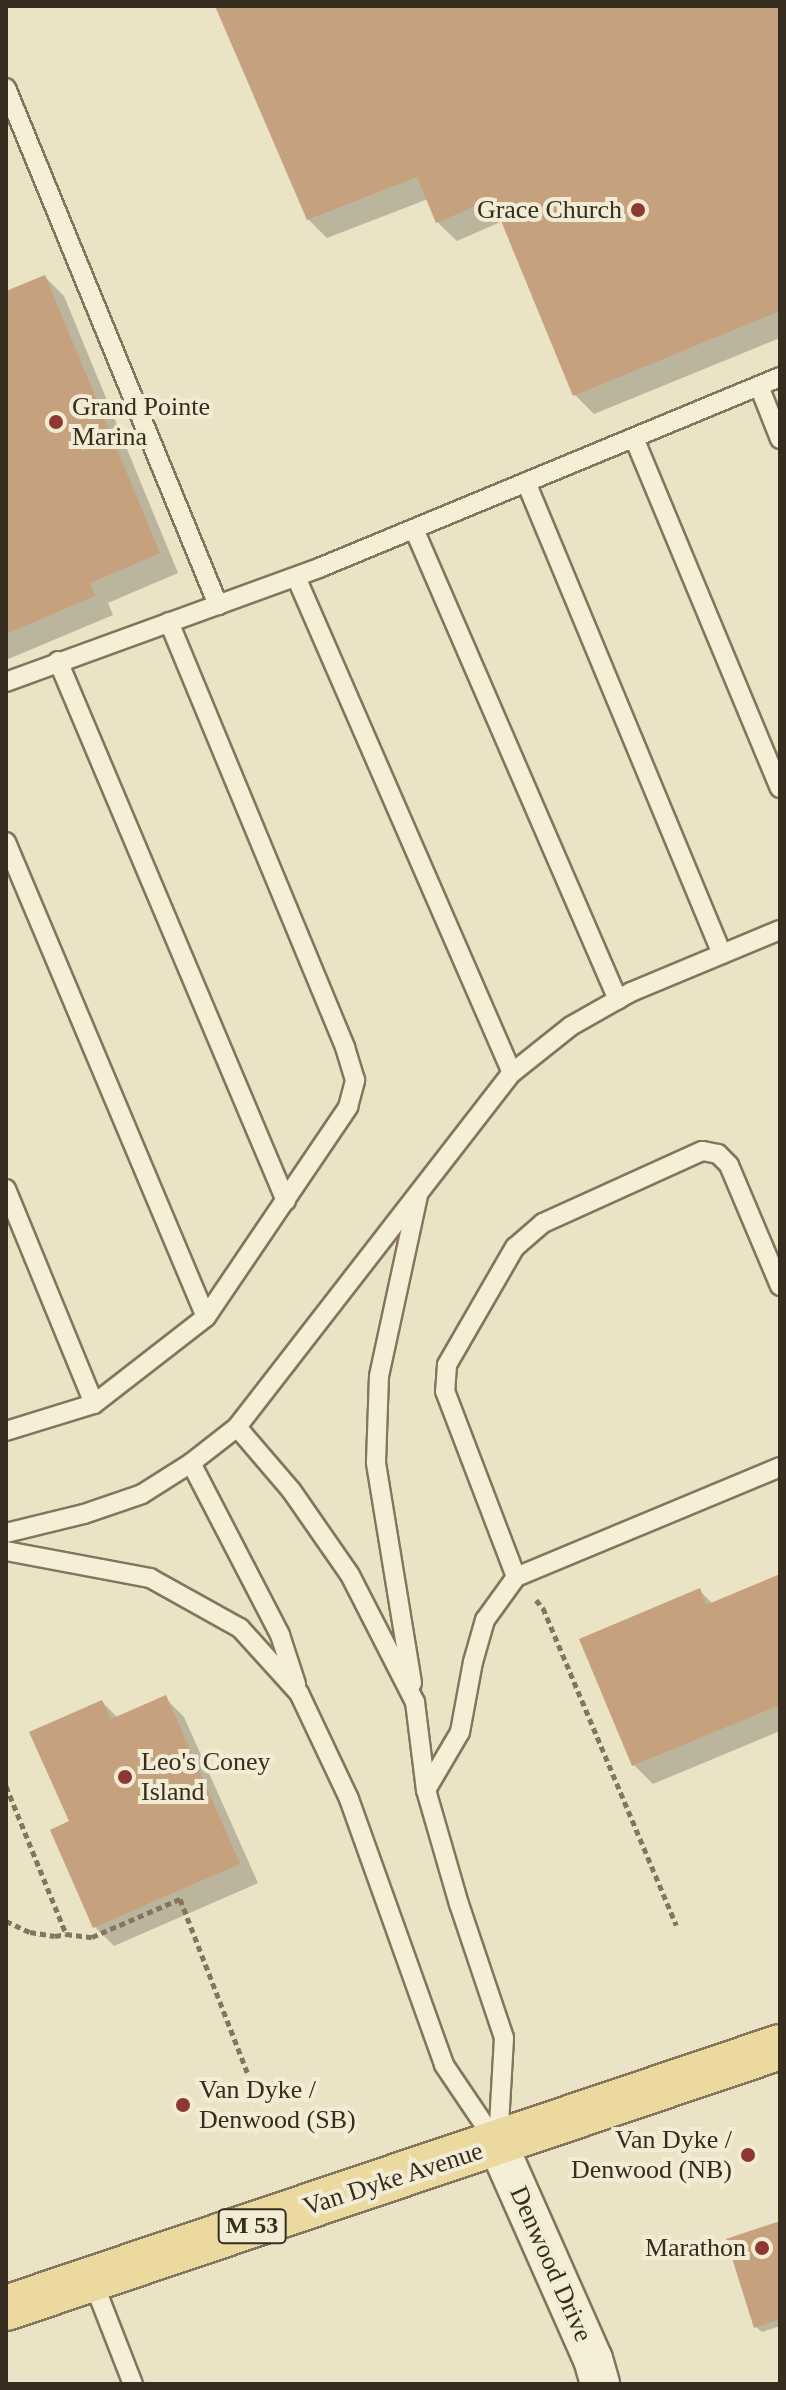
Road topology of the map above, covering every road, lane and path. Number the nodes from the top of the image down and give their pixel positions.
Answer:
1 (6, 88) edge
2 (14, 135) edge
3 (780, 377) edge
4 (759, 386) junction
5 (634, 438) junction
6 (780, 439) edge
7 (526, 482) junction
8 (414, 529) junction
9 (296, 577) junction
10 (218, 605) junction
11 (169, 622) junction
12 (58, 661) junction
13 (6, 682) edge
14 (780, 788) edge
15 (6, 842) edge
16 (780, 930) edge
17 (722, 954) junction
18 (618, 1000) junction
19 (512, 1073) junction
20 (6, 1189) edge
21 (419, 1189) junction
22 (286, 1201) junction
23 (780, 1286) edge
24 (206, 1317) junction
25 (94, 1404) junction
26 (237, 1427) junction
27 (6, 1431) edge
28 (191, 1463) junction
29 (780, 1467) edge
30 (6, 1533) edge
31 (6, 1551) edge
32 (516, 1577) junction
33 (299, 1693) junction
34 (415, 1702) junction
35 (6, 1786) edge
36 (426, 1790) junction
37 (6, 1921) edge
38 (676, 1925) dead end
39 (66, 1934) junction
40 (780, 2047) edge
41 (247, 2072) dead end
42 (498, 2145) junction
43 (92, 2279) junction
44 (6, 2308) edge
45 (133, 2384) edge
46 (600, 2384) edge

1 - 2 lane
2 - 10 lane
3 - 4 lane
4 - 5 lane
4 - 6 lane
5 - 7 lane
5 - 14 lane
7 - 8 lane
7 - 17 lane
8 - 9 lane
8 - 18 lane
9 - 10 lane
9 - 19 lane
10 - 11 lane
11 - 12 lane
11 - 22 lane
12 - 13 lane
12 - 22 lane
15 - 24 lane
16 - 17 lane
17 - 18 lane
18 - 19 lane
19 - 21 lane
20 - 25 lane
21 - 26 lane
21 - 34 lane
22 - 24 lane
23 - 32 lane
24 - 25 lane
25 - 27 lane
26 - 28 lane
26 - 34 lane
28 - 30 lane
28 - 33 lane
29 - 32 lane
31 - 33 lane
32 - 36 lane
32 - 38 path
33 - 42 lane
34 - 36 lane
35 - 39 path
36 - 42 lane
37 - 39 path
39 - 41 path
40 - 42 main road, Van Dyke Avenue / M 53
42 - 43 main road, Van Dyke Avenue / M 53
42 - 46 street, Denwood Drive
43 - 44 main road, Van Dyke Avenue / M 53
43 - 45 lane

